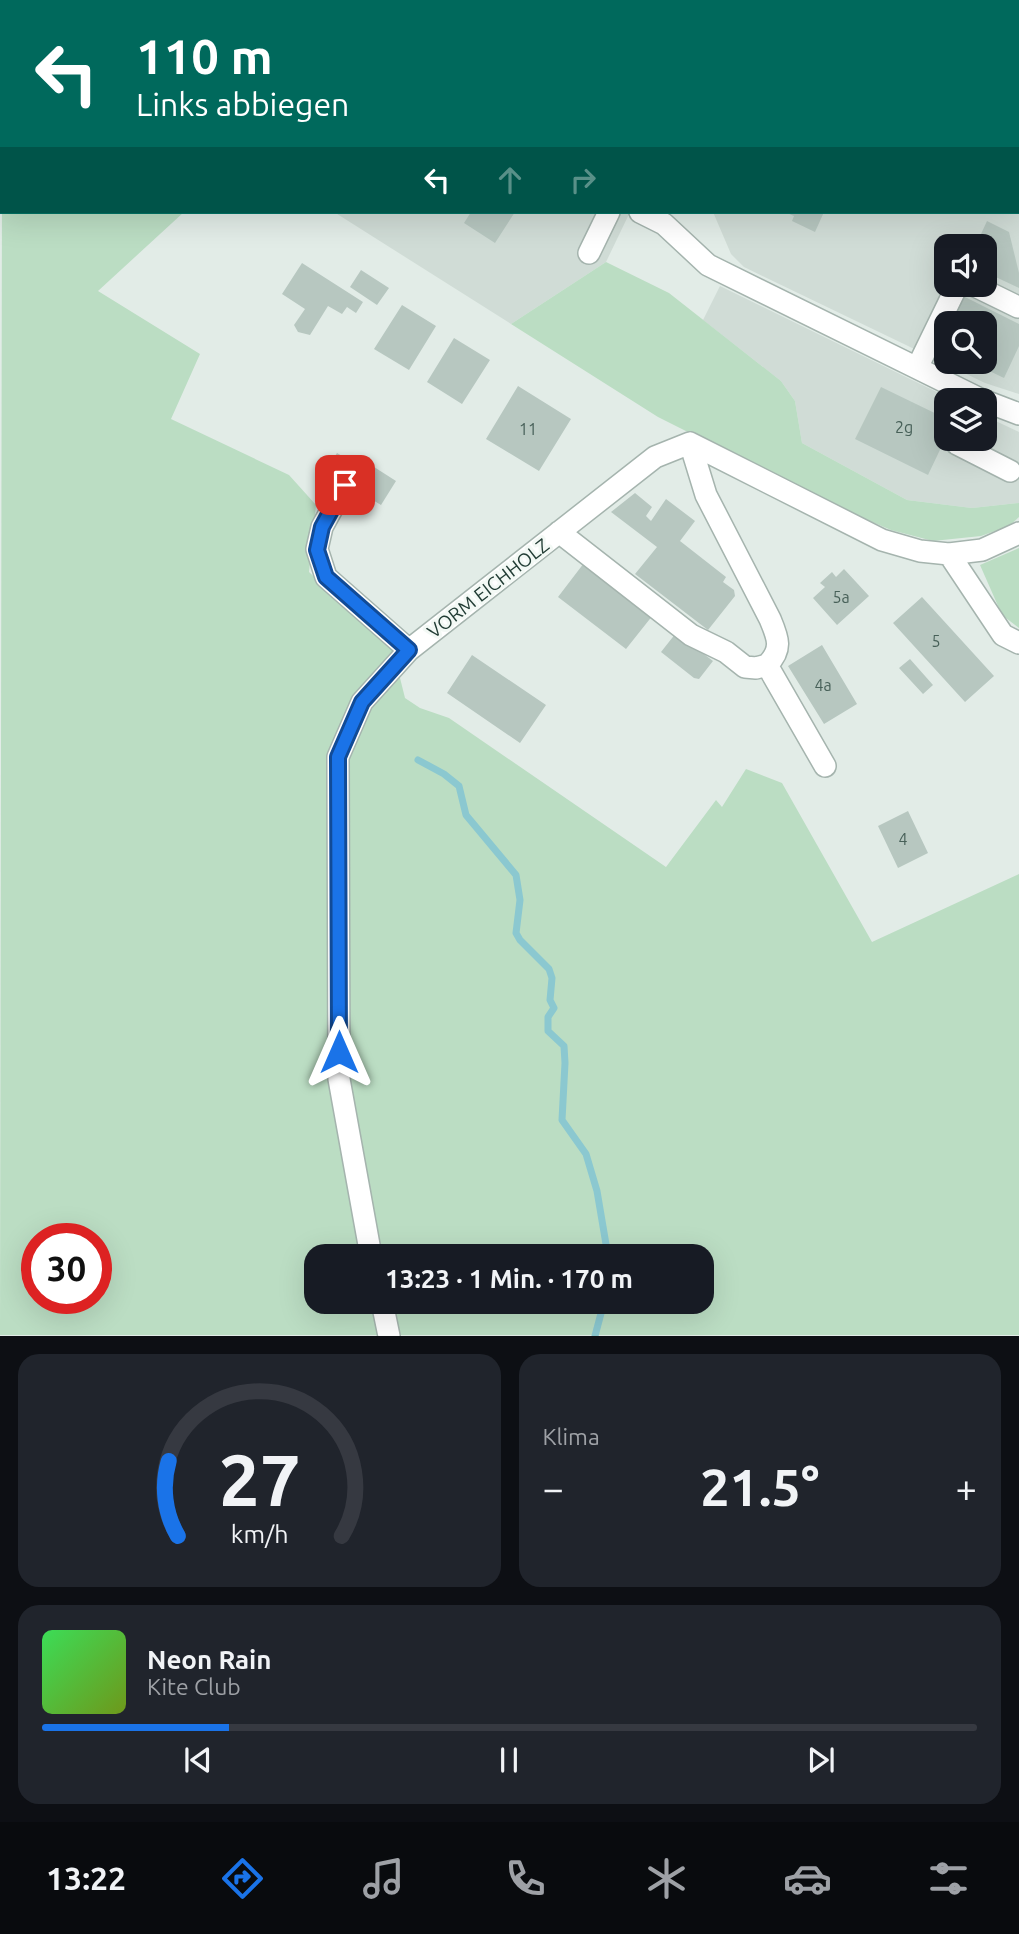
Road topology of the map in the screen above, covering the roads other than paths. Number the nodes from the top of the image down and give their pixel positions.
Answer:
1 (608, 214) edge
2 (664, 216) edge
3 (589, 253) dead end
4 (952, 297) edge
5 (997, 297) edge
6 (1018, 307) edge
7 (918, 368) junction
8 (957, 388) edge
9 (997, 406) edge
10 (1019, 414) edge
11 (690, 443) junction
12 (971, 451) edge
13 (1010, 471) dead end
14 (345, 485) dead end
15 (559, 532) junction
16 (1019, 533) edge
17 (949, 554) junction
18 (1019, 643) edge
19 (409, 650) junction
20 (767, 665) junction
21 (825, 766) dead end
22 (369, 1244) edge
23 (385, 1314) edge
24 (389, 1335) edge

1 - 3 street
2 - 7 street
4 - 7 street
5 - 6 street
7 - 8 street
9 - 10 street
11 - 15 street, VORM EICHHOLZ
11 - 17 street
11 - 20 street
12 - 13 street
14 - 19 street
15 - 19 street, VORM EICHHOLZ
15 - 20 street
16 - 17 street
17 - 18 street
19 - 22 street, VORM EICHHOLZ
20 - 21 street
23 - 24 street

